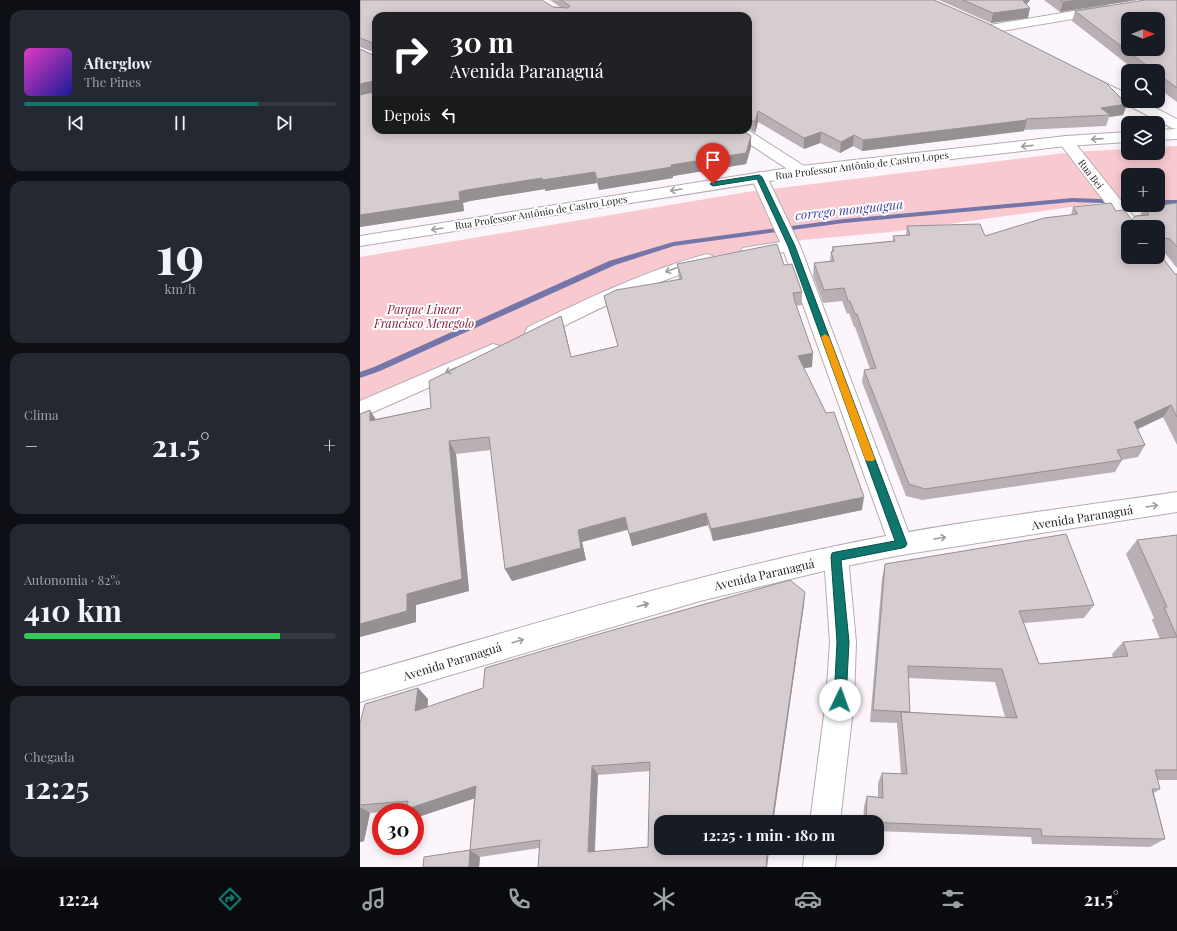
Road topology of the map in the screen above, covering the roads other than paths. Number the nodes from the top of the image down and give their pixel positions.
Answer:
1 (1113, 9) edge
2 (977, 23) edge
3 (990, 29) junction
4 (1011, 39) edge
5 (1079, 74) edge
6 (1121, 96) edge
7 (1144, 108) edge
8 (1177, 125) edge
9 (744, 134) edge
10 (1177, 134) edge
11 (1165, 135) edge
12 (1121, 138) edge
13 (1066, 142) junction
14 (801, 171) junction
15 (759, 177) junction
16 (1127, 220) edge
17 (360, 241) edge
18 (789, 241) junction
19 (360, 410) edge
20 (1177, 502) edge
21 (902, 544) junction
22 (836, 557) junction
23 (360, 688) edge
24 (825, 815) edge
25 (820, 855) edge
26 (819, 867) edge

1 - 3 street
2 - 3 street
3 - 4 street
5 - 6 street
7 - 8 street
9 - 14 street
10 - 11 street
12 -> 13 street, Rua Professor Antônio de Castro Lopes
13 -> 14 street, Rua Professor Antônio de Castro Lopes
13 - 16 street, Rua Bei
14 - 15 street, Rua Professor Antônio de Castro Lopes
15 -> 17 street, Rua Professor Antônio de Castro Lopes
15 - 18 street
18 -> 19 street
18 - 21 street
21 -> 20 street, Avenida Paranaguá
21 - 22 street, Avenida Paranaguá
23 -> 22 street, Avenida Paranaguá
22 - 24 street
25 - 26 street

